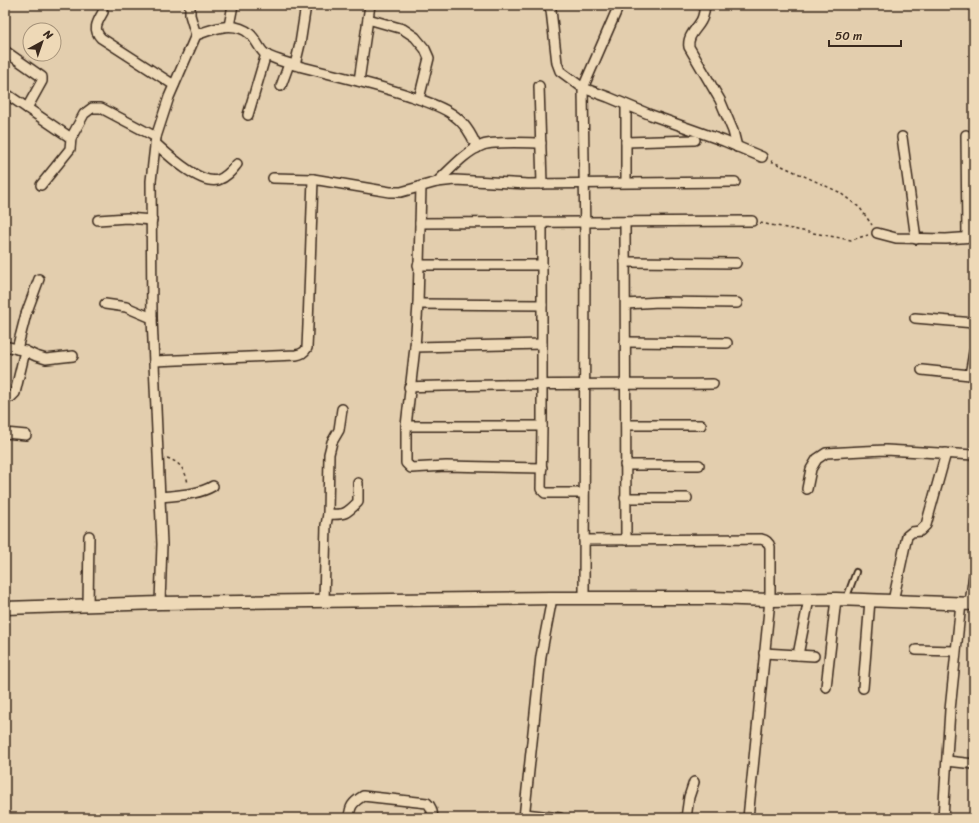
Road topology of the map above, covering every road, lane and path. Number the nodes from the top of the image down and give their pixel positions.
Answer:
1 (190, 5) edge
2 (234, 5) edge
3 (306, 5) edge
4 (370, 5) edge
5 (548, 5) edge
6 (619, 5) edge
7 (704, 5) edge
8 (103, 12) dead end
9 (368, 19) junction
10 (229, 26) junction
11 (196, 35) junction
12 (5, 51) edge
13 (266, 54) junction
14 (292, 64) junction
15 (359, 81) junction
16 (174, 85) junction
17 (281, 86) dead end
18 (539, 86) dead end
19 (583, 88) junction
20 (5, 93) edge
21 (419, 99) junction
22 (626, 105) junction
23 (27, 108) junction
24 (248, 115) dead end
25 (966, 135) dead end
26 (71, 138) junction
27 (902, 138) dead end
28 (155, 140) junction
29 (695, 140) dead end
30 (626, 142) junction
31 (541, 143) junction
32 (737, 146) junction
33 (478, 148) junction
34 (762, 157) joint
35 (237, 164) dead end
36 (273, 178) dead end
37 (313, 179) junction
38 (437, 182) junction
39 (626, 182) junction
40 (735, 182) dead end
41 (584, 183) junction
42 (542, 184) junction
43 (41, 185) dead end
44 (421, 186) junction
45 (98, 220) dead end
46 (152, 220) junction
47 (584, 222) junction
48 (625, 222) junction
49 (752, 222) joint
50 (420, 223) junction
51 (542, 223) junction
52 (877, 233) junction
53 (971, 237) edge
54 (916, 239) junction
55 (626, 262) junction
56 (736, 263) dead end
57 (418, 265) junction
58 (542, 265) junction
59 (39, 279) dead end
60 (737, 302) dead end
61 (105, 304) dead end
62 (418, 304) junction
63 (626, 304) junction
64 (542, 305) junction
65 (152, 318) junction
66 (915, 318) dead end
67 (974, 323) edge
68 (625, 342) junction
69 (727, 343) dead end
70 (542, 344) junction
71 (5, 346) edge
72 (415, 347) junction
73 (21, 350) junction
74 (974, 352) edge
75 (73, 356) dead end
76 (154, 361) junction
77 (922, 370) dead end
78 (714, 384) dead end
79 (584, 385) junction
80 (626, 385) junction
81 (542, 386) junction
82 (409, 388) junction
83 (5, 395) edge
84 (342, 409) dead end
85 (701, 424) dead end
86 (626, 425) junction
87 (406, 426) junction
88 (542, 426) junction
89 (5, 433) edge
90 (26, 434) dead end
91 (946, 453) junction
92 (974, 455) edge
93 (159, 457) junction
94 (625, 465) junction
95 (699, 465) dead end
96 (542, 468) junction
97 (358, 483) dead end
98 (213, 486) dead end
99 (807, 489) dead end
100 (189, 493) junction
101 (584, 493) junction
102 (160, 497) junction
103 (625, 498) junction
104 (688, 498) dead end
105 (328, 514) junction
106 (89, 536) dead end
107 (584, 540) junction
108 (626, 540) junction
109 (856, 572) dead end
110 (974, 574) edge
111 (552, 598) junction
112 (584, 598) junction
113 (809, 599) junction
114 (841, 599) junction
115 (324, 600) junction
116 (770, 600) junction
117 (870, 600) junction
118 (893, 601) junction
119 (160, 603) junction
120 (968, 603) edge
121 (88, 606) junction
122 (5, 608) edge
123 (916, 650) dead end
124 (955, 651) junction
125 (764, 652) junction
126 (798, 655) junction
127 (814, 656) dead end
128 (826, 687) dead end
129 (863, 688) dead end
130 (947, 761) junction
131 (974, 764) edge
132 (694, 782) dead end
133 (524, 816) edge
134 (349, 818) edge
135 (433, 818) edge
136 (560, 818) edge
137 (686, 818) edge
138 (748, 818) edge
139 (943, 818) edge

1 - 11 street
2 - 10 street
3 - 14 street
4 - 9 street
5 - 19 street
6 - 19 street
7 - 32 street
8 - 16 street
9 - 15 street
9 - 21 street
10 - 11 street
10 - 13 street
11 - 16 street
12 - 23 street
13 - 14 street
13 - 24 street
14 - 15 street
14 - 17 street
15 - 21 street
16 - 28 street
18 - 31 street
19 - 22 street
19 - 41 street
20 - 23 street
21 - 33 street
22 - 30 street
22 - 32 street
23 - 26 street
25 - 53 street
26 - 28 street
26 - 43 street
27 - 54 street
28 - 35 street
28 - 46 street
29 - 30 street
30 - 39 street
31 - 33 street
31 - 42 street
32 - 34 street
33 - 38 street
34 - 52 path
36 - 37 street
37 - 44 street
37 - 76 street
38 - 42 street
38 - 44 street
39 - 40 street
39 - 41 street
41 - 42 street
41 - 47 street
44 - 50 street
45 - 46 street
46 - 65 street
47 - 48 street
47 - 51 street
47 - 79 street
48 - 49 street
48 - 55 street
49 - 52 path
50 - 51 street
50 - 57 street
51 - 58 street
52 - 54 street
53 - 54 street
55 - 56 street
55 - 63 street
57 - 58 street
57 - 62 street
58 - 64 street
59 - 73 street
60 - 63 street
61 - 65 street
62 - 64 street
62 - 72 street
63 - 68 street
64 - 70 street
65 - 76 street
66 - 67 street
68 - 69 street
68 - 80 street
70 - 72 street
70 - 81 street
71 - 73 street
72 - 82 street
73 - 75 street
73 - 83 street
74 - 77 street
76 - 93 street
78 - 80 street
79 - 80 street
79 - 81 street
79 - 101 street
80 - 86 street
81 - 82 street
81 - 88 street
82 - 87 street
84 - 105 street
85 - 86 street
86 - 94 street
87 - 88 street
87 - 96 street
88 - 96 street
89 - 90 street
91 - 92 street
91 - 99 street
91 - 118 street
93 - 100 path
93 - 102 street
94 - 95 street
94 - 103 street
96 - 101 street
97 - 105 street
98 - 100 street
100 - 102 street
101 - 107 street
102 - 119 street
103 - 104 street
103 - 108 street
105 - 115 street
106 - 121 street
107 - 108 street
107 - 112 street
108 - 116 street
109 - 114 lane
110 - 120 street
111 - 112 street
111 - 115 street
111 - 133 street
112 - 116 street
113 - 114 street
113 - 116 street
113 - 126 street
114 - 117 street
114 - 128 street
115 - 119 street
116 - 125 street
117 - 118 street
117 - 129 street
118 - 120 street
119 - 121 street
120 - 124 street
121 - 122 street
123 - 124 street
124 - 130 street
125 - 126 street
125 - 138 street
126 - 127 street
130 - 131 street
130 - 139 street
132 - 137 street
133 - 136 street
134 - 135 street

